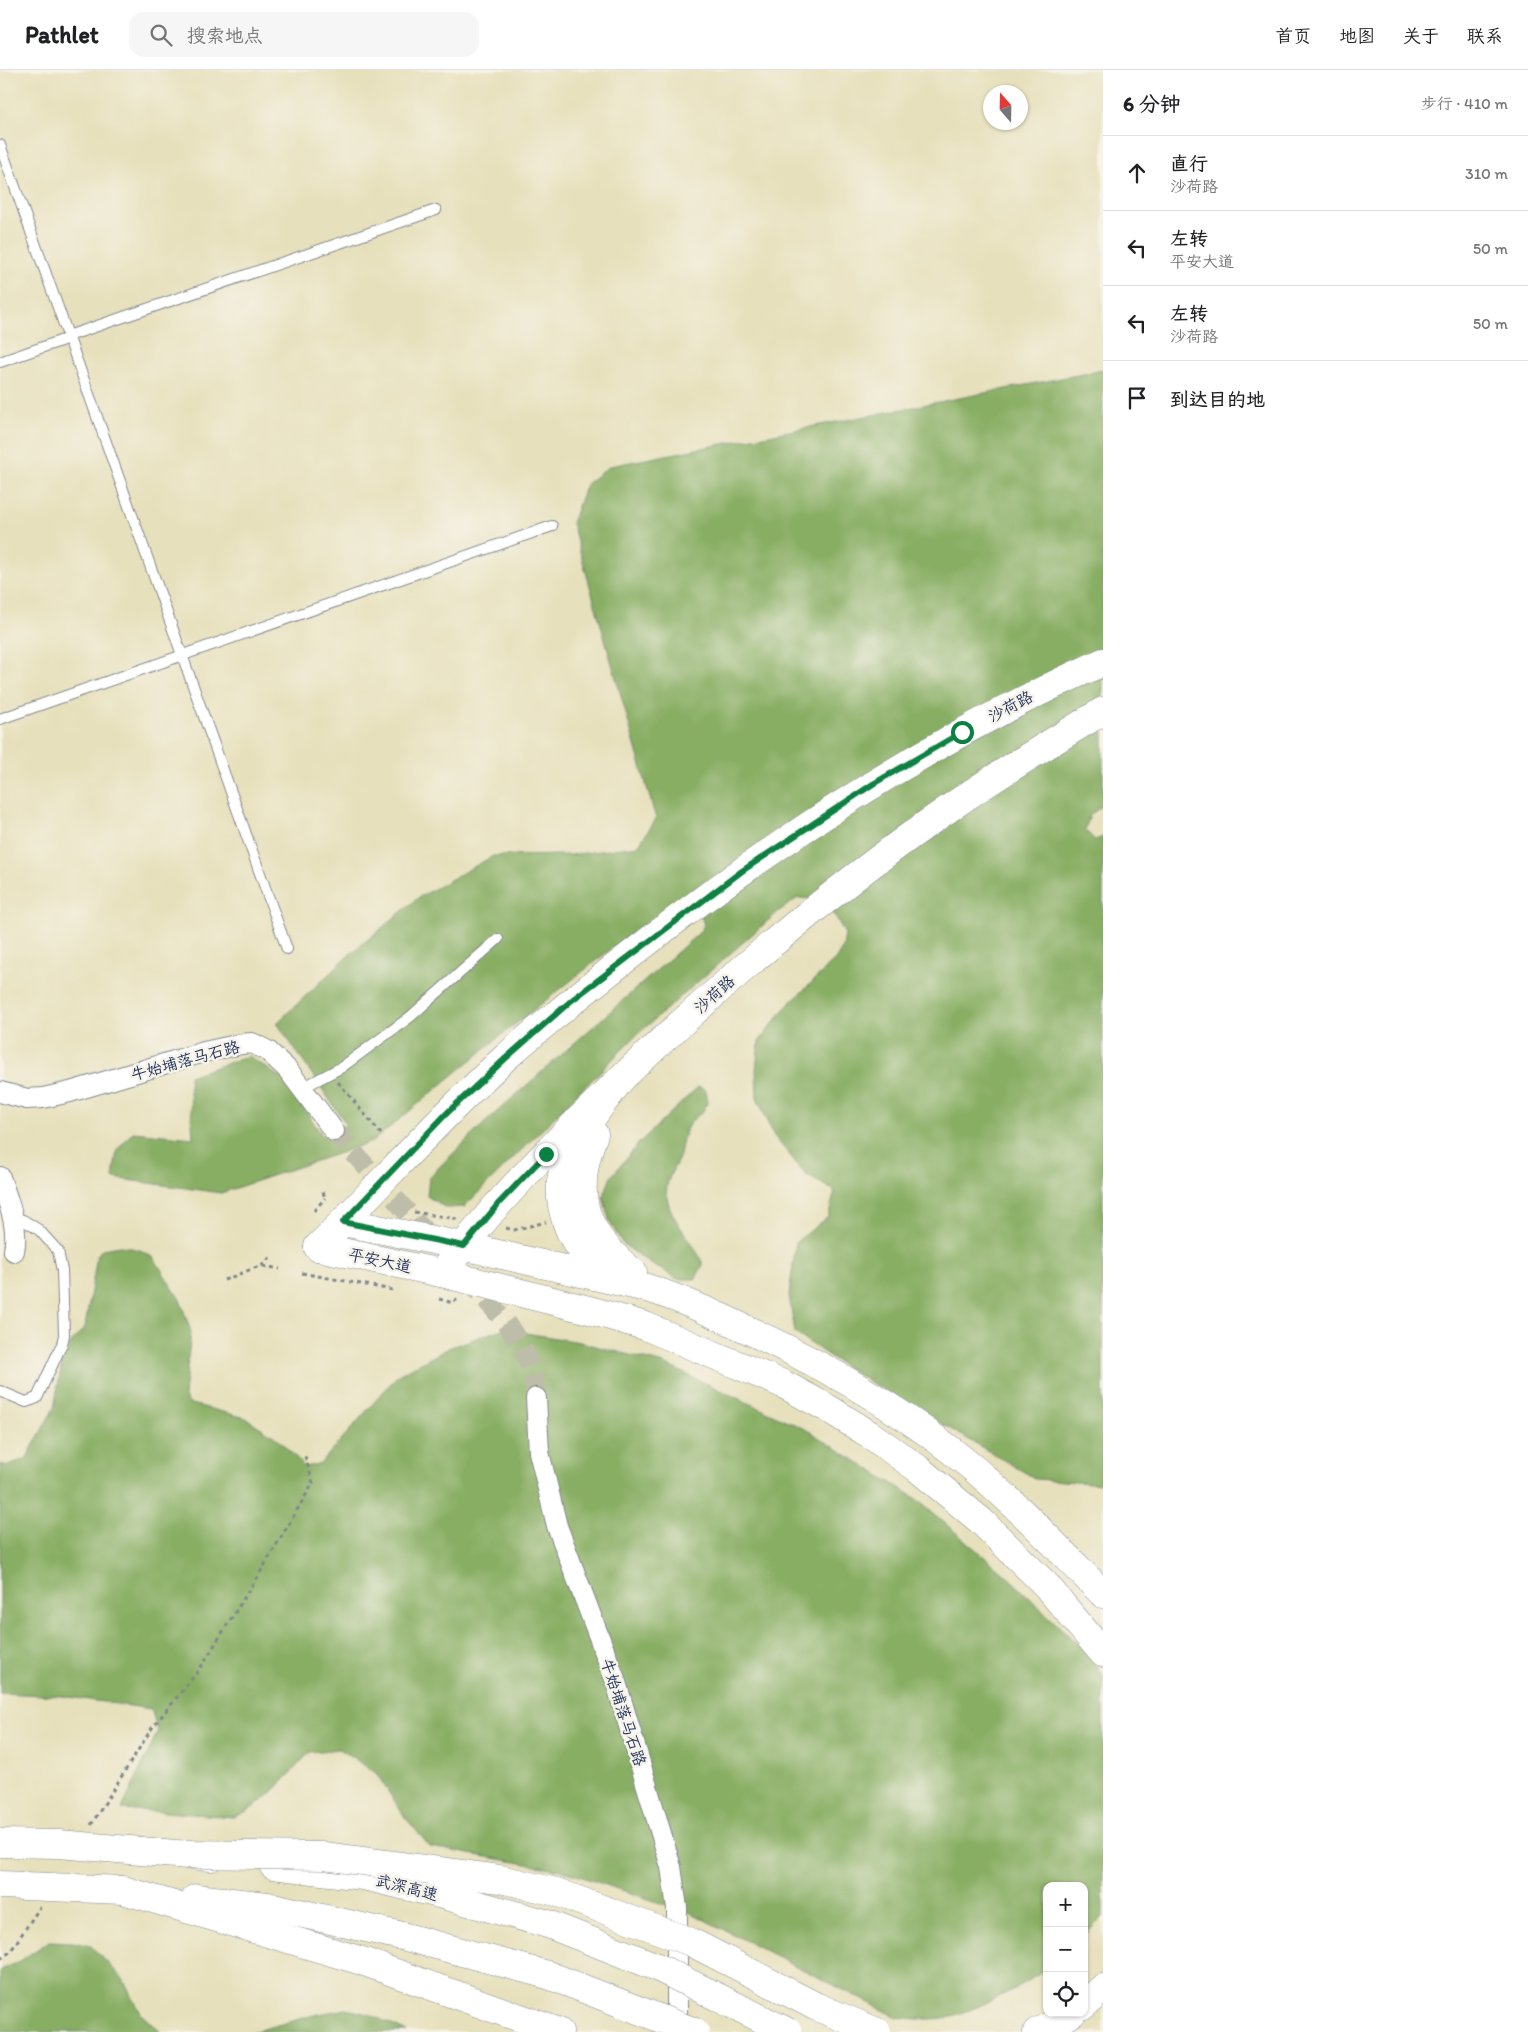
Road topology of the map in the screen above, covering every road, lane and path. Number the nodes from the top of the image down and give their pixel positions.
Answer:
1 (0, 145) edge
2 (436, 210) dead end
3 (68, 336) junction
4 (0, 362) edge
5 (552, 526) dead end
6 (182, 655) junction
7 (1103, 662) edge
8 (1103, 711) edge
9 (0, 719) edge
10 (498, 939) dead end
11 (287, 950) dead end
12 (330, 1073) junction
13 (624, 1075) junction
14 (302, 1088) junction
15 (0, 1092) edge
16 (334, 1131) tunnel mouth
17 (381, 1134) dead end
18 (0, 1176) edge
19 (323, 1192) dead end
20 (314, 1211) dead end
21 (408, 1211) dead end
22 (14, 1220) junction
23 (343, 1222) junction
24 (548, 1222) dead end
25 (514, 1230) dead end
26 (463, 1233) junction
27 (318, 1247) joint
28 (14, 1251) dead end
29 (272, 1256) dead end
30 (262, 1266) junction
31 (280, 1269) dead end
32 (302, 1273) dead end
33 (224, 1280) dead end
34 (440, 1286) junction
35 (393, 1290) dead end
36 (658, 1291) junction
37 (453, 1303) dead end
38 (0, 1391) edge
39 (536, 1398) tunnel mouth
40 (304, 1453) dead end
41 (1103, 1594) edge
42 (1101, 1653) edge
43 (89, 1827) dead end
44 (0, 1843) edge
45 (186, 1854) junction
46 (0, 1885) edge
47 (123, 1890) junction
48 (43, 1902) dead end
49 (0, 1959) edge
50 (1103, 1988) edge
51 (1088, 2001) edge
52 (1066, 2017) edge
53 (559, 2032) edge
54 (677, 2032) edge
55 (695, 2032) edge
56 (788, 2032) edge
57 (876, 2032) edge
58 (1037, 2032) edge

1 - 3 lane
2 - 3 lane
3 - 4 lane
3 - 6 lane
5 - 6 lane
6 - 9 lane
6 - 11 lane
7 - 23 main road, 沙荷路
8 - 13 main road, 沙荷路
10 - 12 lane
12 - 14 lane
12 - 17 path
13 - 26 main road, 沙荷路
13 - 36 main road
14 - 15 street, 牛始埔落马石路
14 - 16 street, 牛始埔落马石路
18 - 22 street
19 - 20 path
21 - 26 path
22 - 28 street
22 - 38 lane
23 - 26 main road, 平安大道
23 - 27 main road, 沙荷路
24 - 25 path
26 - 34 main road, 沙荷路
26 - 36 main road, 平安大道
27 - 34 main road, 平安大道
29 - 30 path
30 - 31 path
30 - 33 path
32 - 35 path
34 - 37 path
34 - 42 main road, 平安大道
36 - 41 main road
39 - 54 street, 牛始埔落马石路
40 - 43 path
44 - 45 main road, 武深高速, bridge
45 - 56 main road, 武深高速, bridge
45 - 57 main road, bridge
46 - 47 main road, bridge
47 - 53 main road
47 - 55 main road, bridge
48 - 49 path
50 - 51 main road
52 - 58 main road

